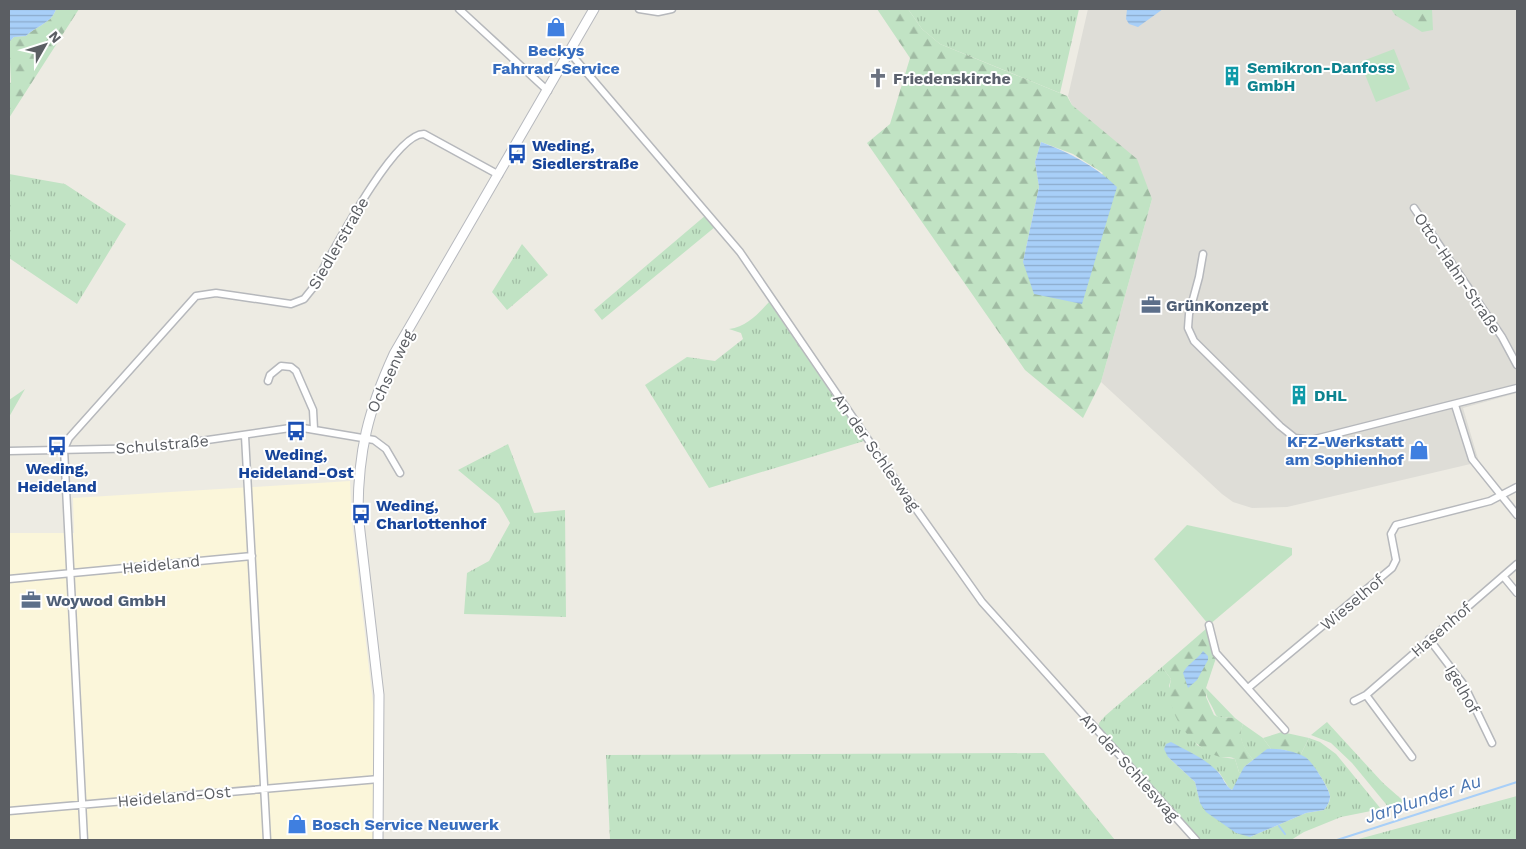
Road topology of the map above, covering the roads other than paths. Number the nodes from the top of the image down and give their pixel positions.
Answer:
1 (459, 9) edge
2 (594, 9) edge
3 (639, 9) edge
4 (672, 9) edge
5 (570, 53) junction
6 (548, 91) junction
7 (499, 175) junction
8 (1414, 208) dead end
9 (1203, 254) dead end
10 (1517, 365) edge
11 (268, 381) dead end
12 (1517, 388) edge
13 (1455, 404) junction
14 (314, 429) junction
15 (245, 436) junction
16 (364, 436) junction
17 (64, 450) junction
18 (9, 452) edge
19 (400, 473) dead end
20 (1517, 487) edge
21 (1502, 496) junction
22 (1517, 515) edge
23 (252, 556) junction
24 (1517, 564) edge
25 (70, 573) junction
26 (1503, 576) junction
27 (9, 579) edge
28 (1517, 593) edge
29 (1208, 625) dead end
30 (1429, 639) junction
31 (1248, 688) junction
32 (1366, 695) junction
33 (1354, 701) dead end
34 (1285, 730) dead end
35 (1492, 743) dead end
36 (1412, 757) dead end
37 (379, 779) junction
38 (265, 788) junction
39 (83, 804) junction
40 (9, 811) edge
41 (84, 840) edge
42 (267, 840) edge
43 (378, 840) edge
44 (1196, 840) edge

1 - 6 street
2 - 5 main road, Ochsenweg
3 - 4 street
5 - 6 main road, Ochsenweg
5 - 44 street, An der Schleswag
6 - 7 main road, Ochsenweg
7 - 16 main road, Ochsenweg
7 - 17 street, Siedlerstraße
8 - 10 street, Otto-Hahn-Straße
9 - 13 street
11 - 14 street
12 - 13 street
13 - 21 street
14 - 15 street, Schulstraße
14 - 16 street, Schulstraße
15 - 17 street, Schulstraße
15 - 23 street
16 - 19 street
16 - 37 main road, Ochsenweg
17 - 18 street, Schulstraße
17 - 25 street
20 - 21 street, Wieselhof
21 - 22 street
21 - 31 street, Wieselhof
23 - 25 street, Heideland
23 - 38 street
24 - 26 street, Hasenhof
25 - 27 street, Heideland
25 - 39 street
26 - 28 street
26 - 30 street, Hasenhof
29 - 31 street
30 - 32 street, Hasenhof
30 - 35 street, Igelhof
31 - 34 street
32 - 33 street, Hasenhof
32 - 36 street
37 - 38 street, Heideland-Ost
37 - 43 main road, Ochsenweg
38 - 39 street, Heideland-Ost
38 - 42 street
39 - 40 street, Heideland-Ost
39 - 41 street

